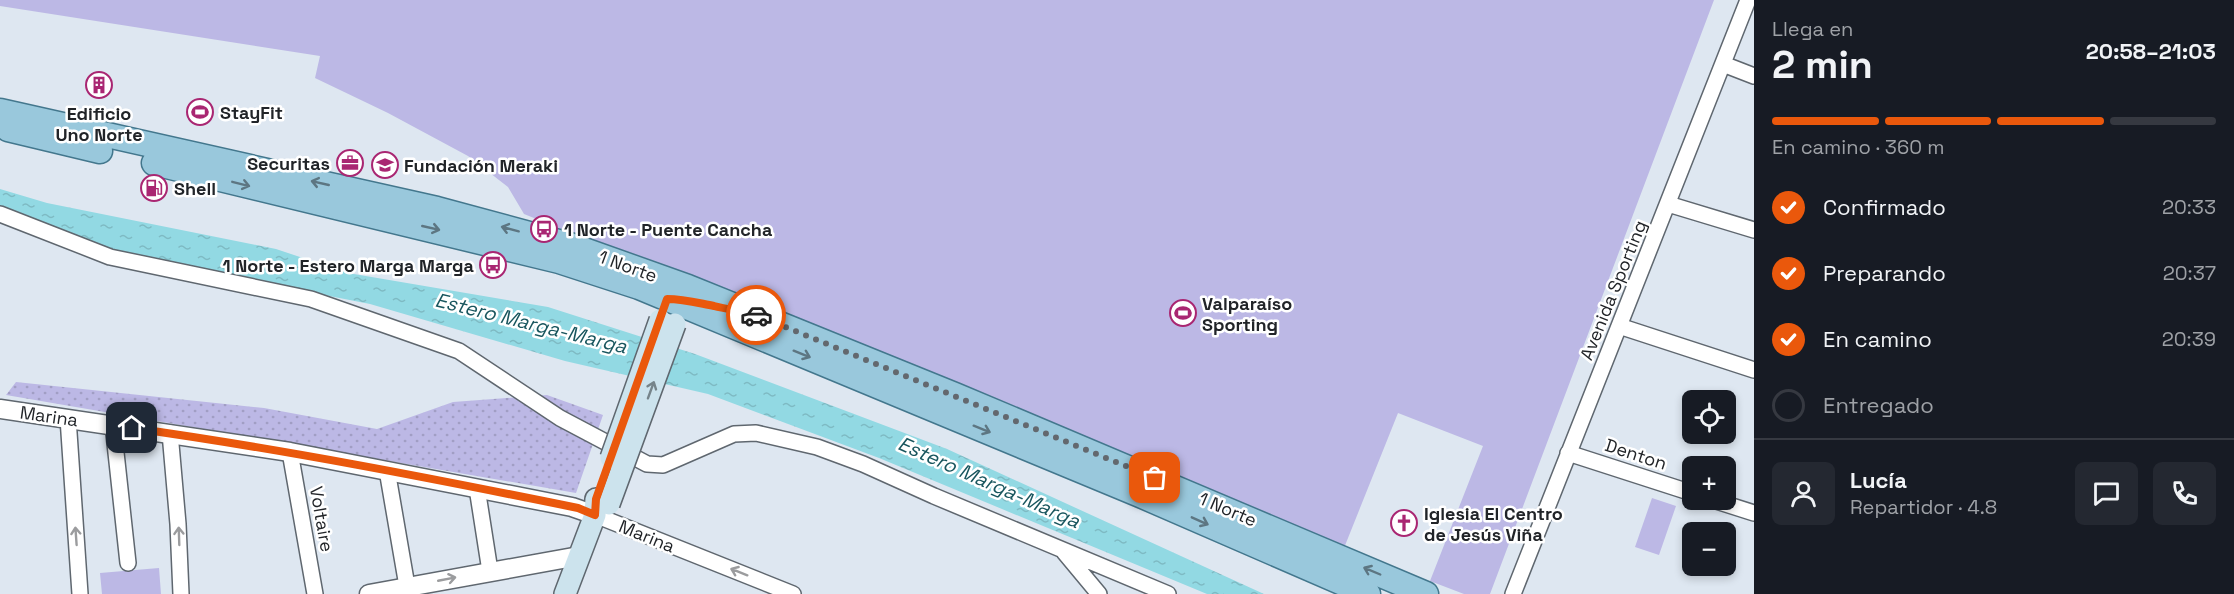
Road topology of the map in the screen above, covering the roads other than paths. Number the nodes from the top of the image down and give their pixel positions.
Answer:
1 (1748, 0) edge
2 (1723, 64) junction
3 (1754, 76) edge
4 (0, 111) edge
5 (0, 127) edge
6 (1668, 204) junction
7 (0, 214) edge
8 (1754, 230) edge
9 (743, 310) junction
10 (673, 313) junction
11 (1619, 326) junction
12 (1754, 370) edge
13 (0, 409) edge
14 (68, 418) junction
15 (113, 425) junction
16 (170, 433) junction
17 (290, 452) junction
18 (1568, 453) junction
19 (387, 470) junction
20 (477, 488) junction
21 (1682, 490) edge
22 (600, 506) junction
23 (1736, 507) edge
24 (1754, 513) edge
25 (1062, 549) junction
26 (579, 556) junction
27 (128, 563) dead end
28 (490, 571) junction
29 (407, 586) junction
30 (81, 594) edge
31 (181, 594) edge
32 (315, 594) edge
33 (369, 594) edge
34 (565, 594) edge
35 (793, 594) edge
36 (1099, 594) edge
37 (1168, 594) edge
38 (1368, 594) edge
39 (1426, 594) edge
40 (1513, 594) edge

1 - 2 street, Avenida Sporting
2 - 3 street
2 - 6 street, Avenida Sporting
9 -> 4 main road, 1 Norte
5 -> 10 main road, 1 Norte
6 - 8 street
6 - 11 street, Avenida Sporting
7 - 25 street
9 - 10 main road
39 -> 9 main road, 1 Norte
10 - 22 main road, bridge
10 -> 38 main road, 1 Norte
11 - 12 street
11 - 18 street, Avenida Sporting
13 - 14 street, Marina
14 - 15 street, Marina
30 -> 14 street
15 - 16 street, Marina
15 - 27 street
16 - 17 street, Marina
31 -> 16 street
17 - 19 street, Marina
17 - 32 street, Voltaire
18 - 21 street, Denton
18 - 40 street, Avenida Sporting
19 - 20 street, Marina
19 - 29 street
20 - 22 street, Marina
20 - 28 street
22 - 26 main road
35 -> 22 street, Marina
23 - 24 street
25 - 36 street
25 - 37 street
26 - 28 street
26 - 34 main road
29 -> 28 street
29 - 33 street

